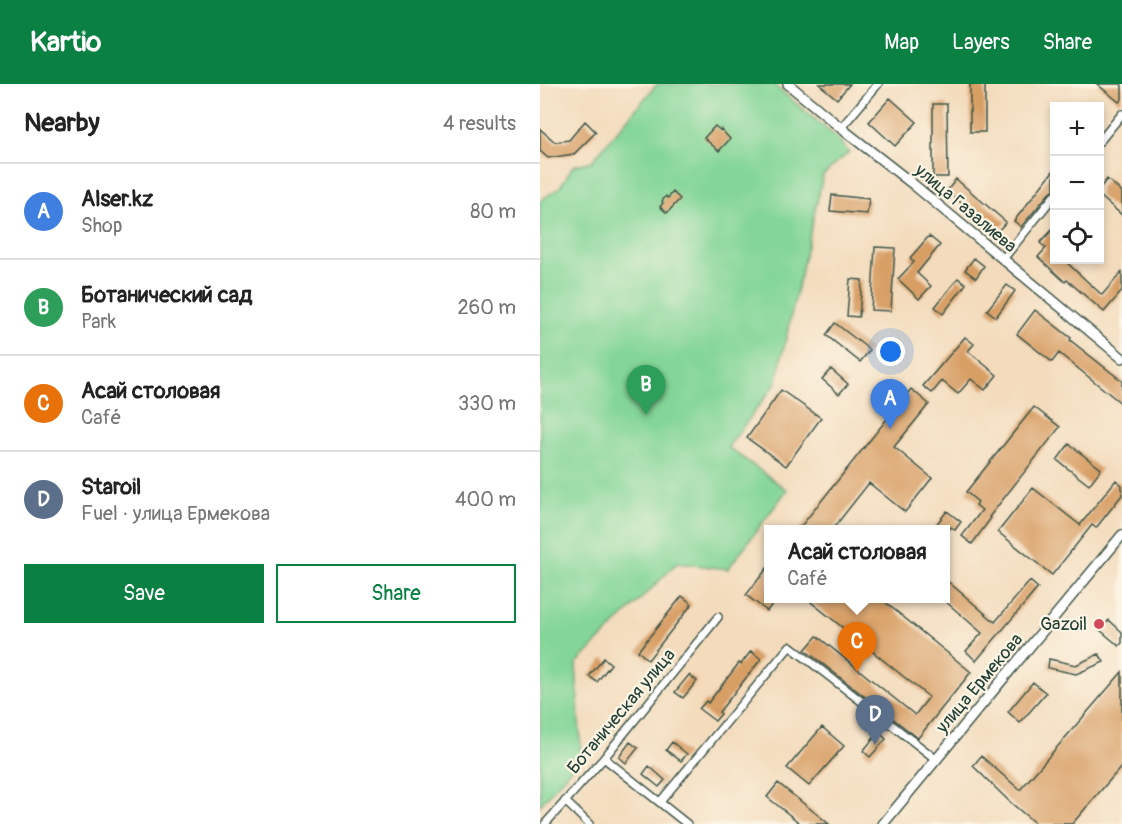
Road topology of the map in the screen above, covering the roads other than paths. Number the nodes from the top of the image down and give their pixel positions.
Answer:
1 (788, 84) edge
2 (878, 84) edge
3 (1122, 114) edge
4 (841, 128) junction
5 (1104, 136) edge
6 (1050, 201) edge
7 (1003, 259) junction
8 (1122, 358) edge
9 (1122, 536) edge
10 (718, 617) dead end
11 (604, 758) junction
12 (937, 760) junction
13 (564, 801) junction
14 (660, 802) junction
15 (545, 824) edge
16 (589, 824) edge
17 (687, 824) edge
18 (883, 824) edge

1 - 4 main road, улица Газалиева
2 - 4 street
3 - 5 street
4 - 7 main road, улица Газалиева
6 - 7 street
7 - 8 main road, улица Газалиева
9 - 12 main road, улица Ермекова
10 - 11 street, Ботаническая улица
11 - 13 street, Ботаническая улица
11 - 14 street
12 - 14 street
12 - 18 main road, улица Ермекова
13 - 15 street, Ботаническая улица
13 - 16 street
14 - 17 street

